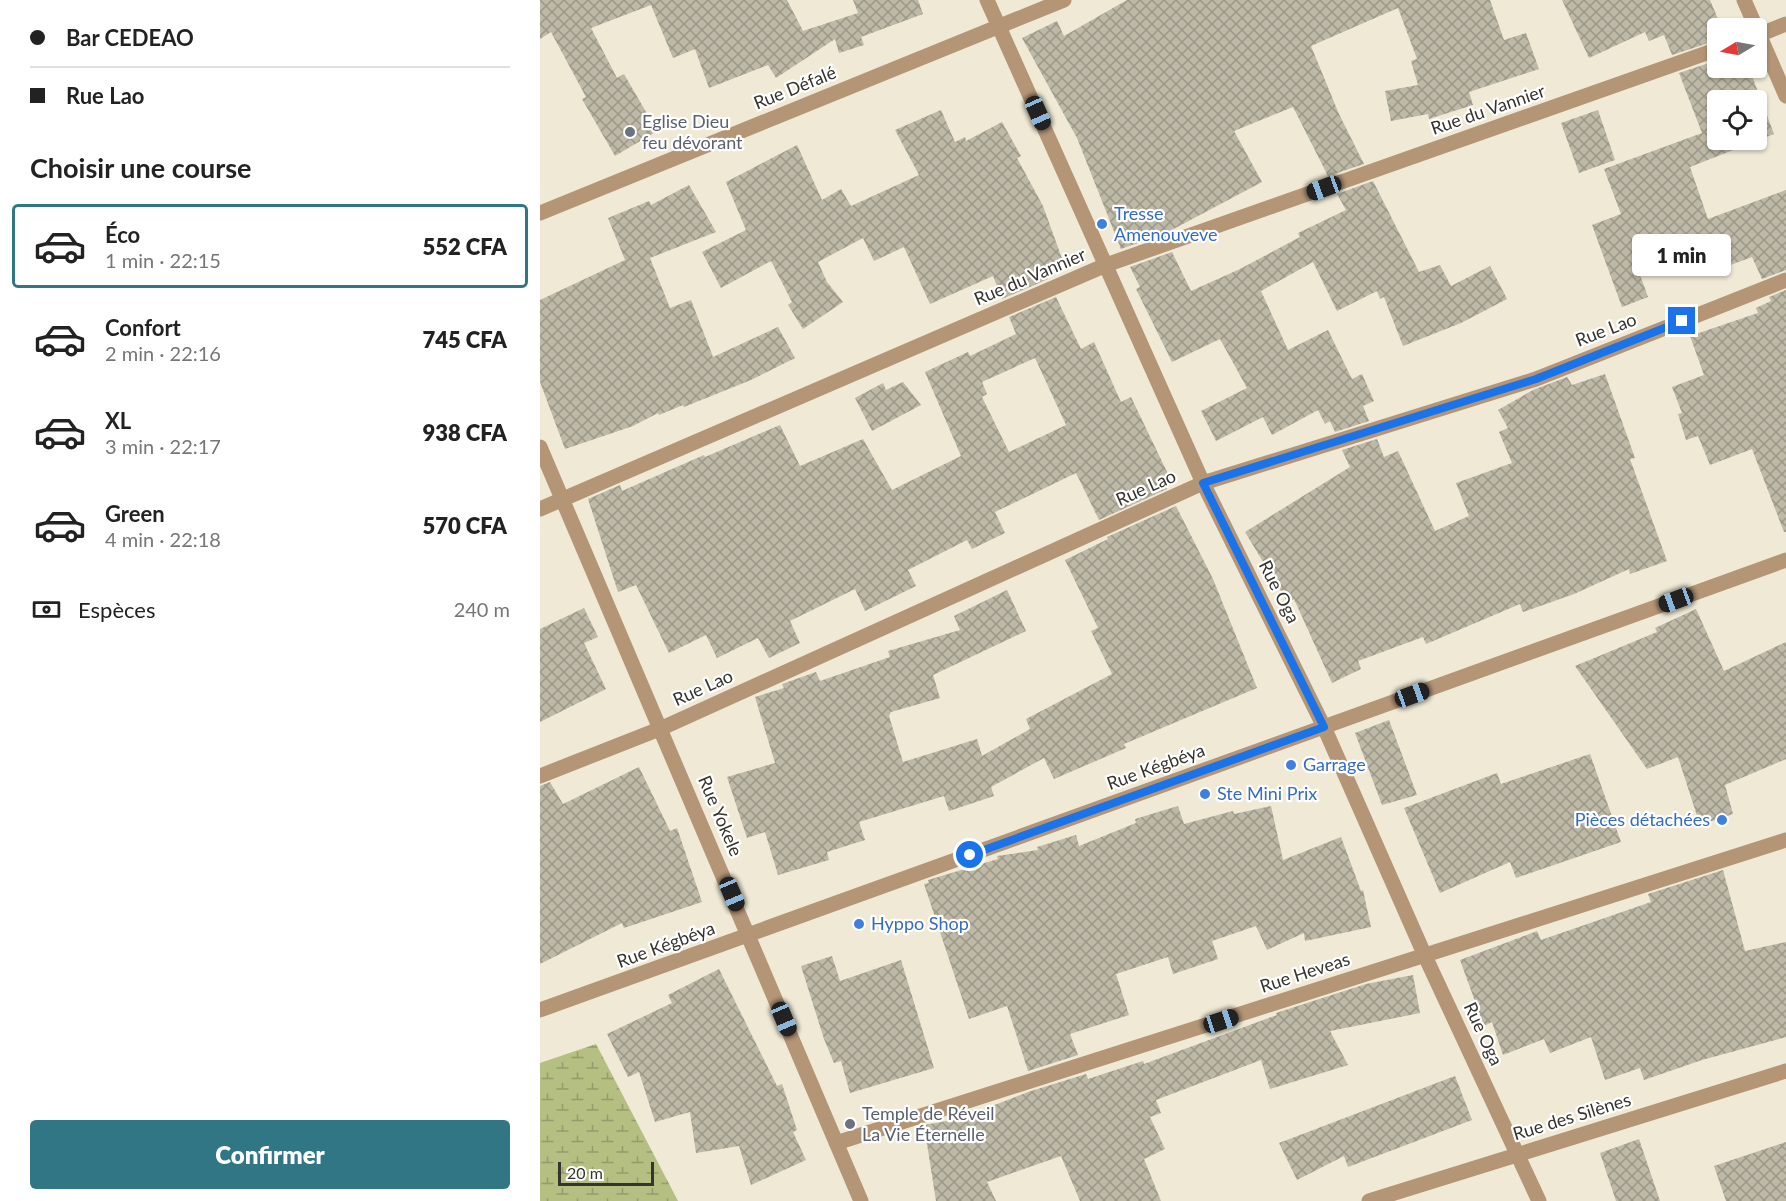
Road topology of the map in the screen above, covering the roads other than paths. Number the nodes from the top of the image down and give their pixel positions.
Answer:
1 (987, 0) edge
2 (1064, 0) edge
3 (1744, 0) edge
4 (1751, 18) edge
5 (1786, 24) edge
6 (1000, 26) junction
7 (1767, 31) edge
8 (1707, 53) edge
9 (1767, 55) edge
10 (1786, 96) edge
11 (540, 213) edge
12 (1106, 265) junction
13 (1786, 280) edge
14 (540, 447) edge
15 (1203, 483) junction
16 (562, 501) junction
17 (540, 509) edge
18 (1786, 560) edge
19 (1324, 727) junction
20 (662, 728) junction
21 (540, 776) edge
22 (1786, 840) edge
23 (749, 936) junction
24 (1425, 956) junction
25 (540, 1010) edge
26 (1786, 1071) edge
27 (836, 1143) junction
28 (1519, 1154) junction
29 (861, 1201) edge
30 (1369, 1201) edge
31 (1539, 1201) edge

1 - 6 street, Rue Oga
2 - 6 street, Rue Défalé
3 - 4 street
5 - 7 street
6 - 11 street, Rue Défalé
6 - 12 street, Rue Oga
8 - 12 street, Rue du Vannier
9 - 10 street
12 - 15 street, Rue Oga
12 - 16 street, Rue du Vannier
13 - 15 street, Rue Lao
14 - 16 street, Rue Yokele
15 - 19 street, Rue Oga
15 - 20 street, Rue Lao
16 - 17 street, Rue du Vannier
16 - 20 street, Rue Yokele
18 - 19 street, Rue Kégbéya
19 - 23 street, Rue Kégbéya
19 - 24 street, Rue Oga
20 - 21 street, Rue Lao
20 - 23 street, Rue Yokele
22 - 24 street, Rue Heveas
23 - 25 street, Rue Kégbéya
23 - 27 street, Rue Yokele
24 - 27 street, Rue Heveas
24 - 28 street, Rue Oga
26 - 28 street, Rue des Silènes
27 - 29 street, Rue Yokele
28 - 30 street, Rue des Silènes
28 - 31 street, Rue Oga

